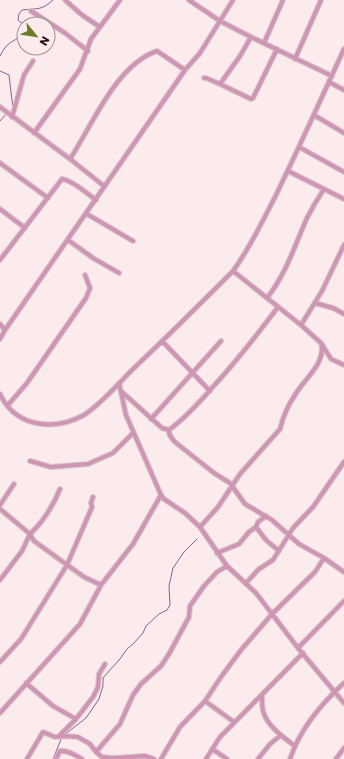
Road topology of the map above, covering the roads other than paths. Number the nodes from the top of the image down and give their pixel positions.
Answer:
1 (65, 0) edge
2 (120, 0) edge
3 (189, 0) edge
4 (233, 0) edge
5 (283, 0) edge
6 (321, 0) edge
7 (31, 11) dead end
8 (220, 21) junction
9 (100, 27) junction
10 (251, 37) junction
11 (264, 43) junction
12 (276, 49) junction
13 (344, 50) edge
14 (88, 51) junction
15 (295, 59) junction
16 (33, 61) dead end
17 (185, 70) junction
18 (332, 76) junction
19 (204, 78) dead end
20 (329, 82) junction
21 (220, 84) junction
22 (344, 90) edge
23 (1, 108) edge
24 (11, 116) junction
25 (314, 116) junction
26 (34, 133) junction
27 (344, 133) edge
28 (299, 148) junction
29 (70, 159) junction
30 (0, 163) edge
31 (288, 171) junction
32 (344, 172) edge
33 (104, 186) junction
34 (324, 189) junction
35 (48, 198) junction
36 (344, 199) edge
37 (96, 200) junction
38 (0, 209) edge
39 (86, 214) junction
40 (25, 228) junction
41 (68, 240) junction
42 (133, 241) dead end
43 (344, 245) edge
44 (0, 260) edge
45 (234, 271) junction
46 (119, 273) dead end
47 (85, 275) dead end
48 (267, 298) junction
49 (315, 303) junction
50 (278, 307) junction
51 (344, 314) edge
52 (0, 324) edge
53 (301, 325) junction
54 (5, 330) junction
55 (0, 339) edge
56 (162, 341) junction
57 (221, 341) dead end
58 (321, 343) junction
59 (344, 365) edge
60 (192, 373) junction
61 (119, 383) junction
62 (210, 391) junction
63 (121, 392) junction
64 (0, 394) edge
65 (8, 405) junction
66 (151, 419) junction
67 (169, 430) junction
68 (133, 433) junction
69 (30, 461) dead end
70 (344, 462) edge
71 (14, 484) dead end
72 (233, 486) junction
73 (60, 489) dead end
74 (161, 495) junction
75 (93, 497) dead end
76 (0, 505) edge
77 (0, 508) edge
78 (266, 516) junction
79 (200, 527) junction
80 (256, 527) junction
81 (30, 534) junction
82 (289, 534) junction
83 (279, 551) junction
84 (217, 553) junction
85 (324, 558) junction
86 (67, 565) junction
87 (227, 566) junction
88 (344, 572) edge
89 (0, 580) edge
90 (246, 583) junction
91 (101, 585) junction
92 (344, 601) edge
93 (272, 614) junction
94 (298, 648) junction
95 (303, 653) junction
96 (0, 662) edge
97 (105, 664) dead end
98 (26, 683) junction
99 (344, 683) edge
100 (335, 691) junction
101 (262, 695) junction
102 (205, 701) junction
103 (344, 703) edge
104 (0, 713) edge
105 (76, 719) junction
106 (234, 722) junction
107 (281, 735) junction
108 (60, 736) junction
109 (295, 746) junction
110 (344, 748) edge
111 (212, 749) junction
112 (96, 752) junction
113 (216, 752) junction
114 (27, 759) edge
115 (56, 759) edge
116 (82, 759) edge
117 (154, 759) edge
118 (161, 759) edge
119 (206, 759) edge
120 (218, 759) edge
121 (227, 759) edge
122 (258, 759) edge
123 (290, 759) edge
124 (336, 759) edge

1 - 9 street
2 - 9 street
3 - 8 street
4 - 8 street
5 - 11 street
6 - 15 street
7 - 14 street
8 - 10 street
8 - 17 street
9 - 14 street
10 - 11 street
10 - 21 street
11 - 12 street
12 - 15 street
12 - 21 street
13 - 18 street
14 - 26 street
15 - 18 street
16 - 24 street
17 - 29 street
17 - 33 street
18 - 20 street
19 - 21 street
20 - 22 street
20 - 25 street
23 - 24 street
24 - 26 street
25 - 27 street
25 - 28 street
26 - 29 street
28 - 31 street
28 - 32 street
29 - 33 street
30 - 35 street
31 - 34 street
31 - 45 street
33 - 37 street
34 - 36 street
34 - 48 street
35 - 37 street
35 - 40 street
37 - 39 street
38 - 40 street
39 - 41 street
39 - 42 street
40 - 44 street
41 - 46 street
41 - 54 street
43 - 49 street
45 - 48 street
45 - 56 street
47 - 65 street
48 - 50 street
49 - 51 street
49 - 53 street
50 - 53 street
50 - 62 street
52 - 54 street
53 - 58 street
54 - 55 street
56 - 60 street
56 - 61 street
57 - 60 street
58 - 59 street
58 - 72 street
60 - 62 street
60 - 66 street
61 - 63 street
61 - 65 street
62 - 67 street
63 - 66 street
63 - 68 street
64 - 65 street
66 - 67 street
67 - 72 street
68 - 69 street
68 - 74 street
70 - 82 street
71 - 76 street
72 - 78 street
72 - 79 street
73 - 81 street
74 - 79 street
74 - 91 street
75 - 86 street
77 - 81 street
78 - 80 street
78 - 82 street
79 - 84 street
80 - 83 street
80 - 84 street
81 - 86 street
81 - 89 street
82 - 83 street
82 - 85 street
83 - 90 street
84 - 87 street
85 - 88 street
85 - 93 street
86 - 91 street
86 - 96 street
87 - 90 street
87 - 112 street
90 - 93 street
91 - 98 street
92 - 94 street
93 - 94 street
93 - 102 street
94 - 95 street
95 - 100 street
95 - 101 street
97 - 105 street
98 - 104 street
98 - 105 street
99 - 100 street
100 - 103 street
100 - 109 street
101 - 106 street
101 - 107 street
102 - 106 street
102 - 118 street
105 - 108 street
106 - 111 street
107 - 109 street
107 - 122 street
108 - 112 street
108 - 114 street
109 - 123 street
110 - 124 street
111 - 113 street
111 - 119 street
112 - 117 street
113 - 120 street
113 - 121 street
115 - 116 street

